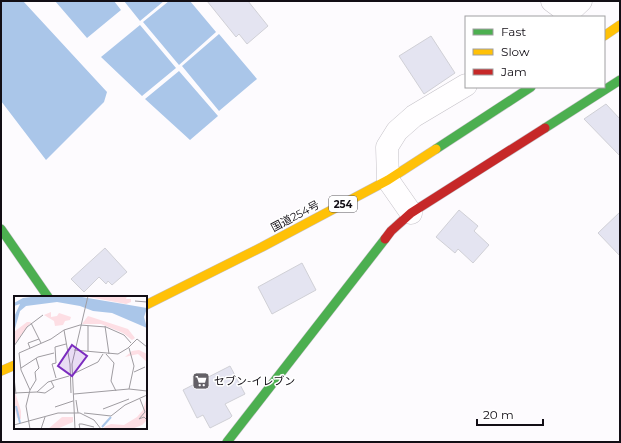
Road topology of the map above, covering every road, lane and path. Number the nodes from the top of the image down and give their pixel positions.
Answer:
1 (620, 25) edge
2 (605, 35) edge
3 (620, 80) edge
4 (465, 86) edge
5 (529, 88) edge
6 (388, 180) junction
7 (411, 213) junction
8 (1, 229) edge
9 (47, 296) edge
10 (147, 304) edge
11 (14, 365) edge
12 (1, 371) edge
13 (227, 442) edge

1 - 2 main road
3 - 7 main road
4 - 6 street
5 - 6 main road, 国道254号 / 254
6 - 7 street
6 - 10 main road, 国道254号 / 254
7 - 13 main road
8 - 9 main road
11 - 12 main road

